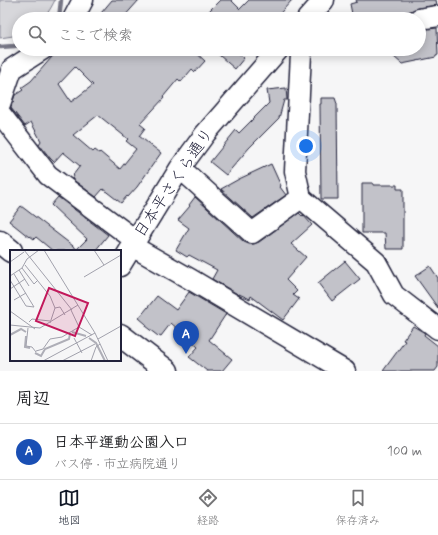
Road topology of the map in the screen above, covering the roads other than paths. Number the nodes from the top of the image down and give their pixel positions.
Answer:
1 (83, 0) edge
2 (324, 0) edge
3 (77, 12) edge
4 (313, 12) edge
5 (438, 16) edge
6 (426, 18) edge
7 (32, 56) edge
8 (273, 56) edge
9 (302, 56) edge
10 (0, 104) edge
11 (0, 113) edge
12 (180, 168) junction
13 (301, 198) junction
14 (0, 242) edge
15 (134, 243) junction
16 (10, 250) edge
17 (121, 264) edge
18 (438, 329) edge
19 (121, 336) edge
20 (167, 371) edge
21 (345, 371) edge

1 - 3 street
2 - 4 street
5 - 6 street
7 - 10 street
8 - 12 street, 日本平さくら通り
9 - 13 street
11 - 15 street
12 - 13 street
12 - 15 street, 日本平さくら通り
13 - 18 street
14 - 16 main road
15 - 17 street, 日本平さくら通り
15 - 21 street
19 - 20 main road

